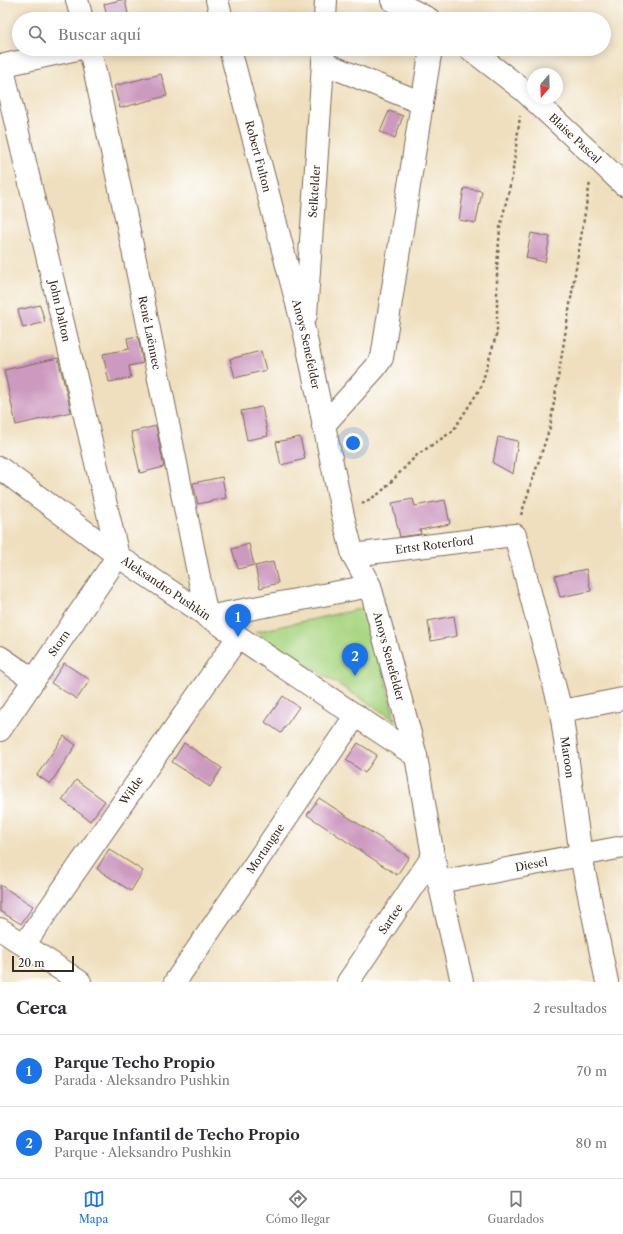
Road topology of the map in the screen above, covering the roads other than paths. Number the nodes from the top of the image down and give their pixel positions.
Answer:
1 (77, 0) edge
2 (217, 0) edge
3 (326, 0) edge
4 (392, 0) edge
5 (80, 12) edge
6 (220, 12) edge
7 (325, 12) edge
8 (415, 12) edge
9 (44, 56) edge
10 (92, 56) edge
11 (232, 56) edge
12 (324, 56) edge
13 (430, 56) edge
14 (479, 56) edge
15 (1, 65) edge
16 (422, 103) junction
17 (623, 184) edge
18 (286, 264) joint
19 (304, 334) junction
20 (323, 426) junction
21 (0, 468) edge
22 (515, 535) joint
23 (353, 555) junction
24 (118, 556) junction
25 (370, 586) junction
26 (207, 617) junction
27 (238, 637) junction
28 (0, 657) edge
29 (34, 680) junction
30 (623, 699) edge
31 (561, 711) junction
32 (356, 715) junction
33 (0, 730) edge
34 (416, 756) junction
35 (623, 847) edge
36 (433, 856) junction
37 (580, 856) junction
38 (439, 882) junction
39 (0, 929) edge
40 (24, 945) junction
41 (80, 982) edge
42 (175, 982) edge
43 (348, 982) edge
44 (462, 982) edge
45 (607, 982) edge

1 - 5 street
2 - 6 street
3 - 7 street
4 - 8 street
9 - 15 street
10 - 26 street, René Laënnec
11 - 18 street, Robert Fulton
12 - 16 street
12 - 19 street, Selktelder
13 - 16 street
14 - 17 street, Blaise Pascal
15 - 24 street, John Dalton
16 - 20 street
18 - 19 street, Anoys Senefelder
19 - 20 street, Anoys Senefelder
20 - 23 street, Anoys Senefelder
21 - 24 street, Aleksandro Pushkin
22 - 23 street, Ertst Roterford
22 - 31 street, Maroon
23 - 25 street, Anoys Senefelder
24 - 26 street, Aleksandro Pushkin
24 - 29 street, Storn
25 - 26 street
25 - 34 street, Anoys Senefelder
26 - 27 street, Aleksandro Pushkin
27 - 32 street, Aleksandro Pushkin
27 - 40 street, Wilde
28 - 29 street
29 - 33 street, Storn
30 - 31 street
31 - 37 street, Maroon
32 - 34 street, Aleksandro Pushkin
32 - 42 street, Mortangne
34 - 36 street, Anoys Senefelder
35 - 37 street, Diesel
36 - 38 street, Anoys Senefelder
36 - 43 street, Sartee
37 - 38 street, Diesel
37 - 45 street, Maroon
38 - 44 street, Anoys Senefelder
39 - 40 street
40 - 41 street

